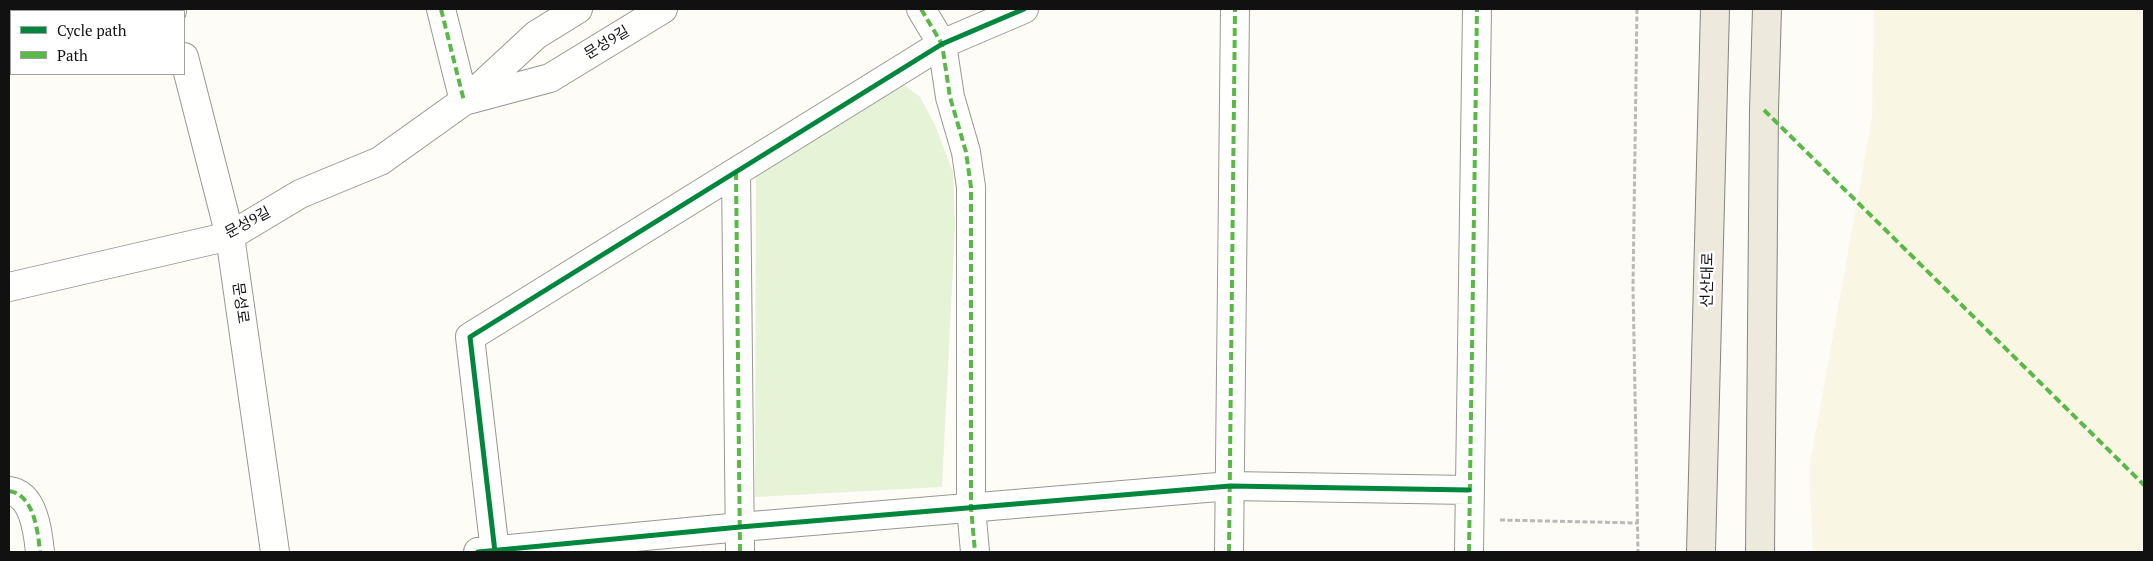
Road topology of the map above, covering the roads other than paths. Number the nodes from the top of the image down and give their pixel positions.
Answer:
1 (441, 9) edge
2 (578, 9) edge
3 (663, 9) edge
4 (922, 9) edge
5 (1024, 9) edge
6 (1235, 9) edge
7 (1477, 9) edge
8 (1715, 9) edge
9 (1767, 9) edge
10 (942, 44) junction
11 (185, 61) edge
12 (464, 102) junction
13 (736, 172) junction
14 (230, 236) junction
15 (9, 287) edge
16 (1230, 486) junction
17 (1470, 490) junction
18 (9, 491) edge
19 (971, 507) junction
20 (740, 539) edge
21 (40, 552) edge
22 (275, 552) edge
23 (489, 552) edge
24 (975, 552) edge
25 (1229, 552) edge
26 (1469, 552) edge
27 (1701, 552) edge
28 (1760, 552) edge

1 - 12 street
2 - 12 street
3 - 12 street, 문성9길
4 - 10 street
5 - 10 street
6 - 16 street
7 - 17 street
8 - 27 main road, 선산대로
9 - 28 main road
10 - 13 street
10 - 19 street
11 - 14 street, 문성로
12 - 14 street, 문성9길
13 - 20 street
13 - 23 street
14 - 15 street, 문성9길
14 - 22 street, 문성로
16 - 17 street
16 - 19 street
16 - 25 street
17 - 26 street
18 - 21 street
19 - 20 street
19 - 24 street
20 - 23 street

